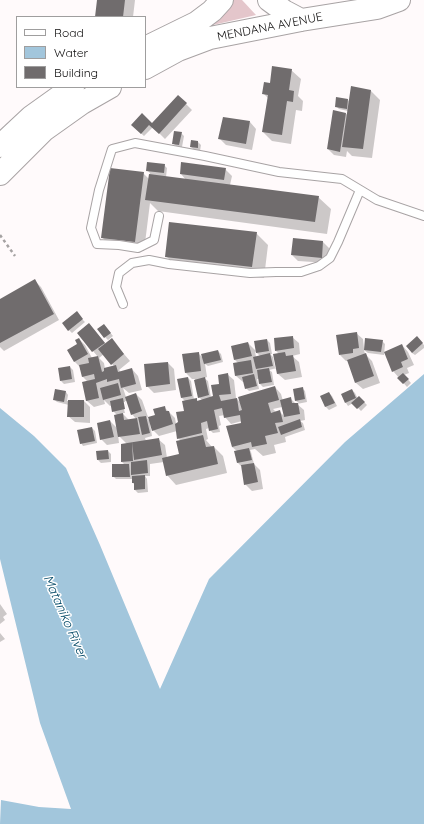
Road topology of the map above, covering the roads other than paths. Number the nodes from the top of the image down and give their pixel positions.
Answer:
1 (222, 0) edge
2 (269, 0) edge
3 (399, 0) edge
4 (301, 20) junction
5 (146, 47) edge
6 (146, 67) edge
7 (72, 88) edge
8 (108, 88) edge
9 (0, 146) edge
10 (0, 174) edge
11 (360, 190) junction
12 (160, 216) dead end
13 (424, 216) edge
14 (123, 304) dead end

1 - 5 main road
2 - 4 main road
3 - 4 main road, MENDANA AVENUE
4 - 6 main road, MENDANA AVENUE
7 - 9 main road
8 - 10 main road
11 - 12 lane
11 - 13 lane
11 - 14 lane

